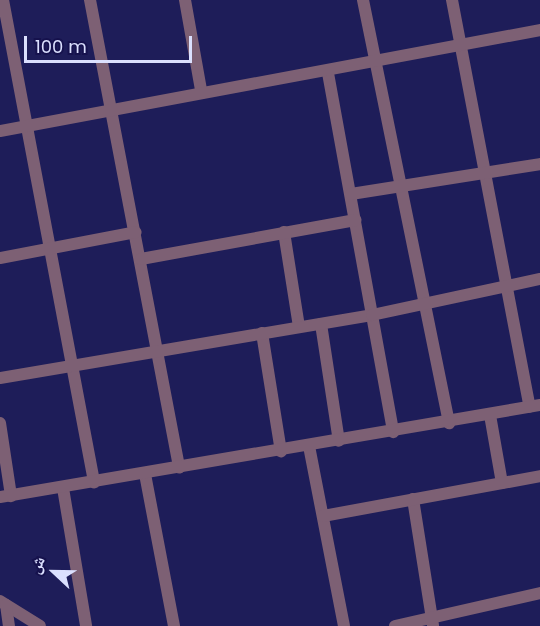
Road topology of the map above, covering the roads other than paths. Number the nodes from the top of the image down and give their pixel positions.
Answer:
1 (3, 0) edge
2 (90, 0) edge
3 (188, 0) edge
4 (363, 0) edge
5 (452, 0) edge
6 (540, 30) edge
7 (461, 45) junction
8 (376, 64) junction
9 (328, 73) junction
10 (201, 90) junction
11 (114, 108) junction
12 (29, 125) junction
13 (0, 131) edge
14 (540, 164) edge
15 (486, 173) junction
16 (404, 187) junction
17 (351, 194) junction
18 (355, 220) junction
19 (136, 232) junction
20 (284, 232) junction
21 (54, 249) junction
22 (0, 258) edge
23 (141, 259) junction
24 (540, 279) edge
25 (508, 286) junction
26 (427, 305) junction
27 (372, 315) junction
28 (321, 324) junction
29 (299, 327) junction
30 (262, 333) junction
31 (158, 351) junction
32 (72, 366) junction
33 (0, 378) edge
34 (535, 406) edge
35 (490, 415) junction
36 (0, 423) edge
37 (449, 423) junction
38 (393, 432) junction
39 (339, 441) junction
40 (309, 446) junction
41 (281, 451) junction
42 (178, 468) junction
43 (145, 474) junction
44 (540, 476) edge
45 (94, 483) junction
46 (502, 483) junction
47 (63, 488) junction
48 (5, 496) edge
49 (413, 499) junction
50 (323, 516) junction
51 (540, 593) edge
52 (3, 603) edge
53 (433, 622) edge
54 (9, 626) edge
55 (40, 626) edge
56 (86, 626) edge
57 (174, 626) edge
58 (344, 626) edge
59 (395, 626) edge

1 - 12 street
2 - 11 street
3 - 10 street
4 - 8 street
5 - 7 street
6 - 7 street
7 - 8 street
7 - 15 street
8 - 9 street
8 - 16 street
9 - 10 street
9 - 17 street
10 - 11 street
11 - 12 street
11 - 19 street
12 - 13 street
12 - 21 street
14 - 15 street
15 - 16 street
15 - 25 street
16 - 17 street
16 - 26 street
17 - 18 street
18 - 20 street
18 - 27 street
19 - 21 street
19 - 23 street
20 - 23 street
20 - 29 street
21 - 22 street
21 - 32 street
23 - 31 street
24 - 25 street
25 - 26 street
25 - 34 street
26 - 27 street
26 - 37 street
27 - 28 street
27 - 38 street
28 - 29 street
28 - 39 street
29 - 30 street
30 - 31 street
30 - 41 street
31 - 32 street
31 - 42 street
32 - 33 street
32 - 45 street
34 - 35 street
35 - 37 street
35 - 46 street
36 - 48 street
37 - 38 street
38 - 39 street
39 - 40 street
40 - 41 street
40 - 50 street
41 - 42 street
42 - 43 street
43 - 45 street
43 - 57 street
44 - 46 street
45 - 47 street
46 - 49 street
47 - 48 street
47 - 56 street
49 - 50 street
49 - 53 street
50 - 58 street
51 - 53 street
52 - 54 street
52 - 55 street
53 - 59 street

